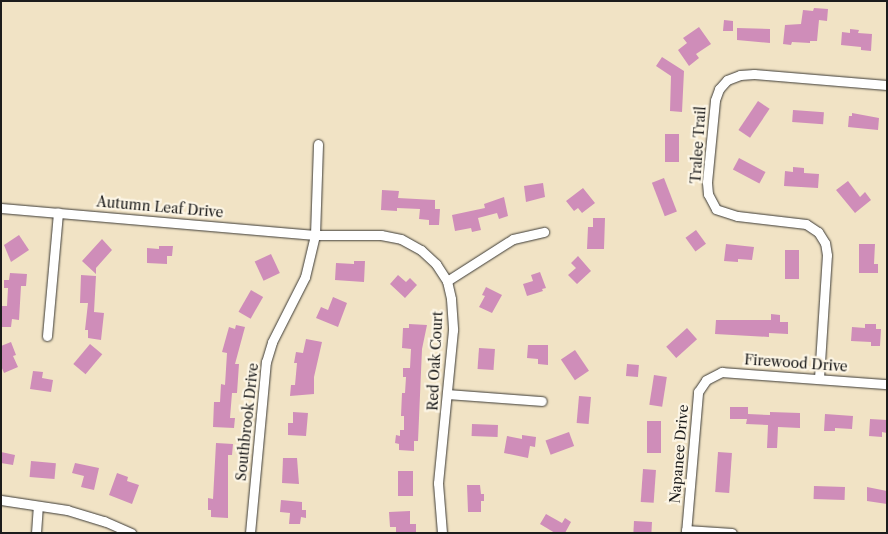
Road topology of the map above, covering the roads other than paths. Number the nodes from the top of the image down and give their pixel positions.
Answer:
1 (887, 85) edge
2 (318, 144) dead end
3 (1, 208) edge
4 (58, 212) junction
5 (544, 232) dead end
6 (315, 235) junction
7 (448, 281) junction
8 (47, 336) dead end
9 (819, 378) junction
10 (706, 380) joint
11 (887, 384) edge
12 (448, 394) junction
13 (542, 401) dead end
14 (1, 500) edge
15 (38, 506) junction
16 (686, 531) edge
17 (36, 533) edge
18 (131, 533) edge
19 (250, 533) edge
20 (442, 533) edge
21 (732, 533) edge

1 - 9 street, Tralee Trail
2 - 6 street, Southbrook Drive
3 - 4 street, Autumn Leaf Drive
4 - 6 street, Autumn Leaf Drive
4 - 8 street
5 - 7 street
6 - 7 street, Red Oak Court
6 - 19 street, Southbrook Drive
7 - 12 street, Red Oak Court
9 - 10 street, Firewood Drive
9 - 11 street, Firewood Drive
10 - 16 street, Napanee Drive
12 - 13 street
12 - 20 street, Red Oak Court
14 - 15 street
15 - 17 street
15 - 18 street
16 - 21 street

